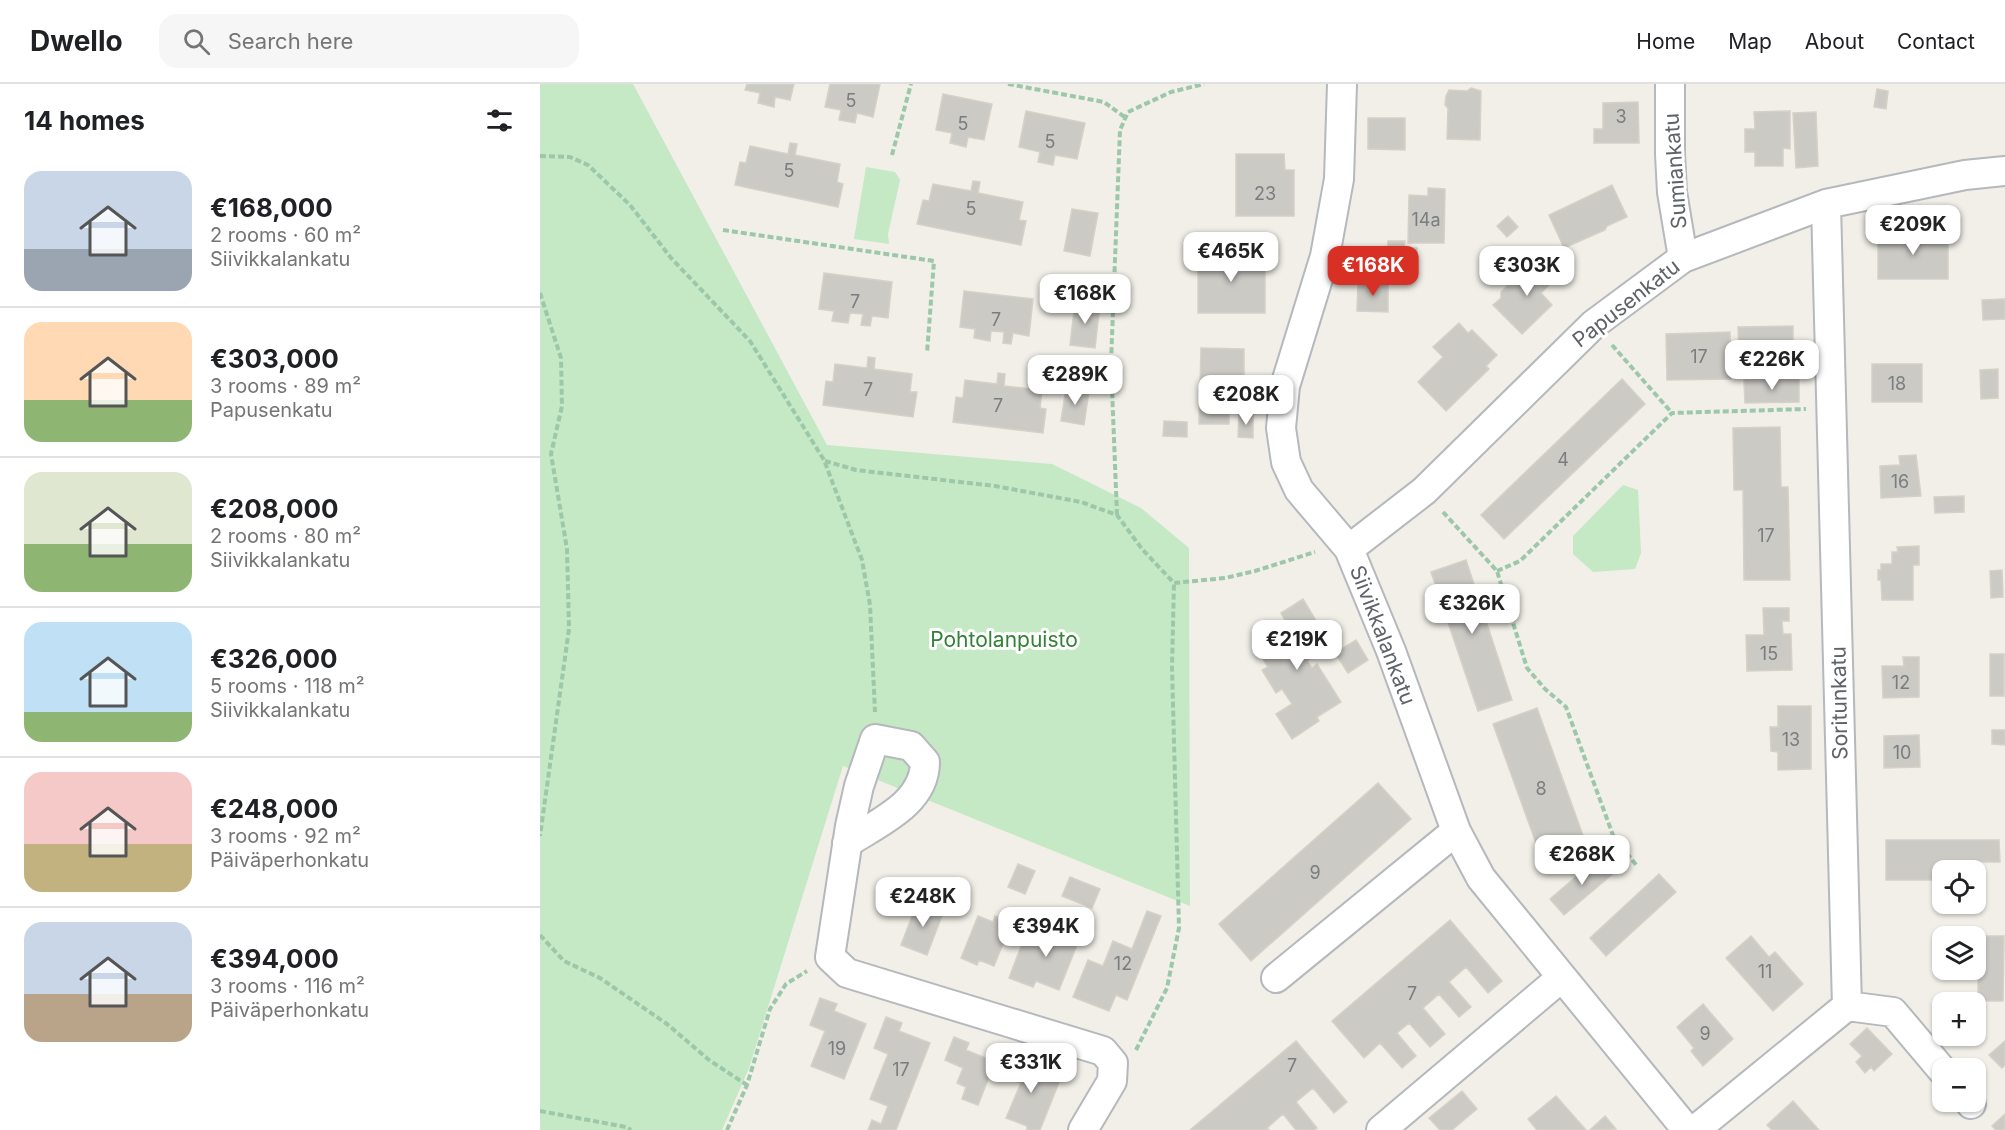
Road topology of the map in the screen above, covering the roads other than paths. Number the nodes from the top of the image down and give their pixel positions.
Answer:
1 (1342, 84) edge
2 (1670, 84) edge
3 (2005, 171) edge
4 (1826, 204) junction
5 (1683, 258) junction
6 (1349, 549) junction
7 (1456, 831) junction
8 (847, 843) junction
9 (1562, 977) junction
10 (1276, 978) dead end
11 (1847, 1006) junction
12 (1932, 1058) edge
13 (1083, 1130) edge
14 (1381, 1130) edge
15 (1687, 1130) edge
16 (1695, 1130) edge

1 - 6 street, Siivikkalankatu
2 - 5 street, Sumiankatu
3 - 4 street, Papusenkatu
4 - 5 street, Papusenkatu
4 - 11 street, Soritunkatu
5 - 6 street, Papusenkatu
6 - 7 street, Siivikkalankatu
7 - 9 street, Siivikkalankatu
7 - 10 street
8 - 8 street
8 - 13 street
9 - 14 street
9 - 15 street, Siivikkalankatu
11 - 12 street
11 - 16 street

